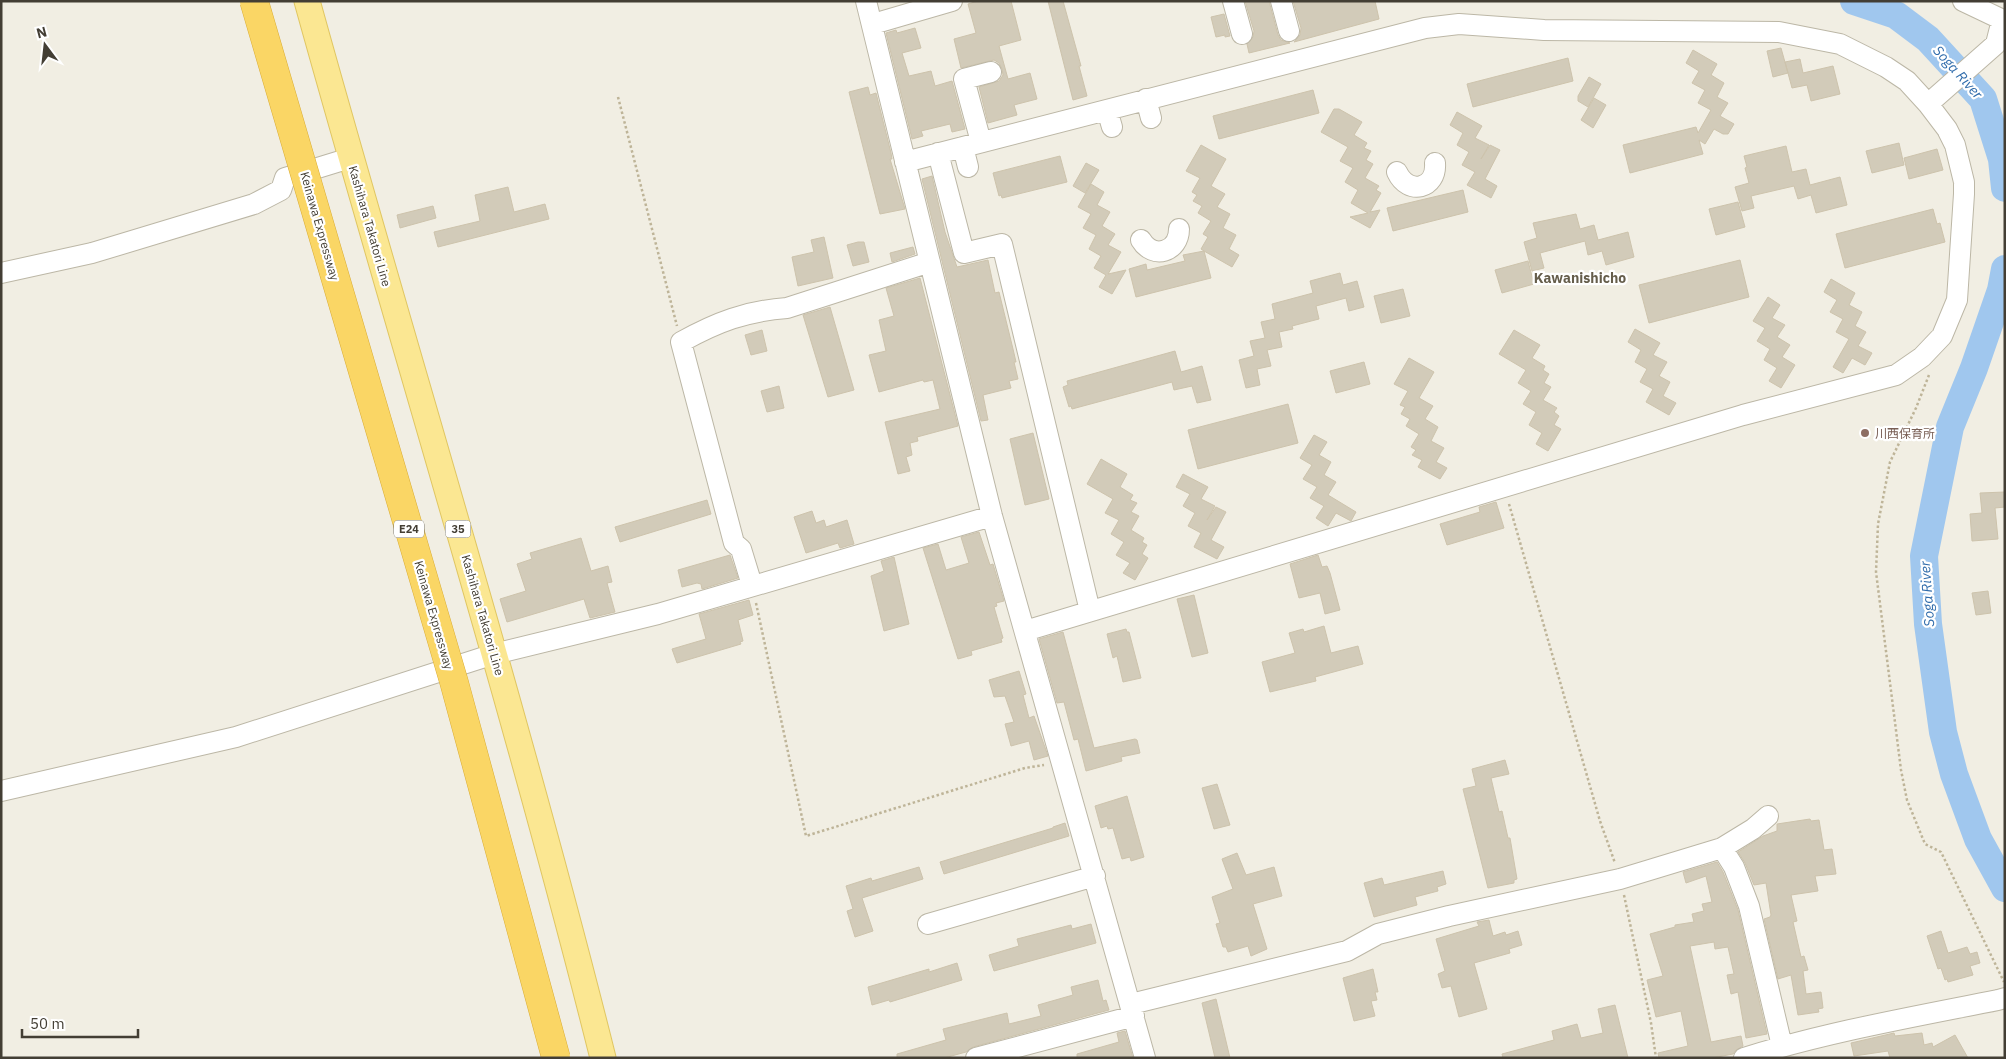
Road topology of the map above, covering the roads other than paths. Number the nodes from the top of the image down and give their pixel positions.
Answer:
1 (254, 1) edge
2 (307, 1) edge
3 (866, 1) edge
4 (952, 1) edge
5 (1233, 1) edge
6 (1281, 1) edge
7 (1963, 1) edge
8 (2001, 23) edge
9 (873, 24) junction
10 (1289, 31) dead end
11 (1242, 34) dead end
12 (991, 72) dead end
13 (1933, 101) junction
14 (972, 144) junction
15 (938, 153) junction
16 (350, 158) junction
17 (905, 162) junction
18 (1435, 163) dead end
19 (968, 167) dead end
20 (1397, 172) dead end
21 (1179, 229) dead end
22 (1141, 240) dead end
23 (930, 262) junction
24 (1, 273) edge
25 (992, 516) junction
26 (752, 585) junction
27 (1090, 611) junction
28 (1025, 631) junction
29 (494, 654) junction
30 (1, 791) edge
31 (1768, 816) dead end
32 (1722, 848) junction
33 (1095, 876) junction
34 (928, 924) dead end
35 (2003, 999) edge
36 (1132, 1010) junction
37 (1782, 1046) junction
38 (556, 1058) edge
39 (603, 1058) edge
40 (976, 1058) edge
41 (1145, 1058) edge
42 (1744, 1058) edge

1 - 38 highway, Keinawa Expressway / E24, bridge
2 - 16 main road, Kashihara Takatori Line / 35
3 - 9 street
4 - 9 street
5 - 11 street
6 - 10 street
7 - 8 street
8 - 13 street
9 - 17 street
12 - 14 street
13 - 14 street
13 - 27 street
14 - 15 street
14 - 19 street
15 - 17 street
15 - 27 street
16 - 24 street
16 - 29 main road, Kashihara Takatori Line / 35
17 - 23 street
18 - 20 street
21 - 22 street
23 - 25 street
23 - 26 street
25 - 26 street
25 - 28 street
26 - 29 street
27 - 28 street
28 - 33 street
29 - 30 street
29 - 39 main road, Kashihara Takatori Line / 35
31 - 32 street
32 - 36 street
32 - 37 street
33 - 34 street
33 - 36 street
35 - 37 street
36 - 40 street
36 - 41 street
37 - 42 street

